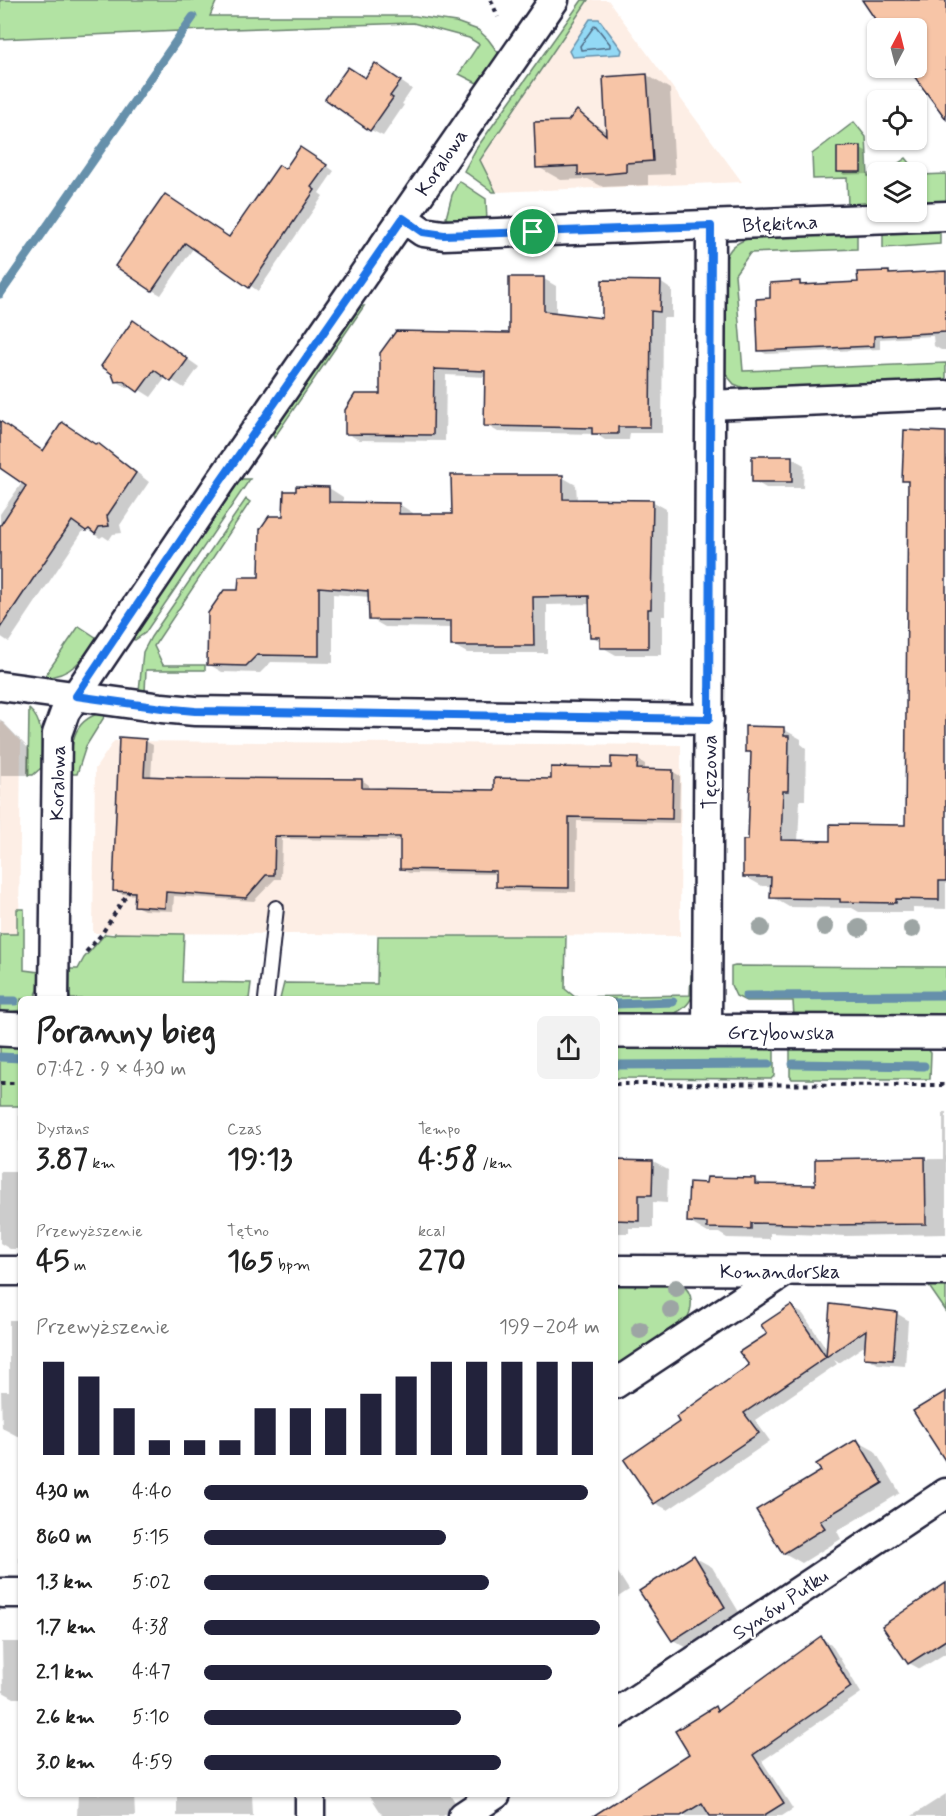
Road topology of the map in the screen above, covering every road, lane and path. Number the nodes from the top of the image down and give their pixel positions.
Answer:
1 (491, 0) edge
2 (554, 0) edge
3 (498, 17) dead end
4 (946, 216) edge
5 (403, 218) junction
6 (711, 226) junction
7 (946, 395) edge
8 (709, 405) junction
9 (0, 686) edge
10 (76, 696) junction
11 (709, 719) junction
12 (129, 891) dead end
13 (276, 908) dead end
14 (81, 957) dead end
15 (54, 996) edge
16 (266, 996) edge
17 (0, 1029) edge
18 (18, 1030) edge
19 (618, 1031) edge
20 (707, 1031) junction
21 (946, 1032) edge
22 (0, 1083) edge
23 (18, 1083) edge
24 (618, 1084) edge
25 (946, 1085) edge
26 (618, 1270) edge
27 (0, 1271) edge
28 (18, 1271) edge
29 (786, 1271) junction
30 (946, 1271) edge
31 (618, 1382) edge
32 (946, 1493) edge
33 (618, 1712) edge
34 (310, 1797) edge
35 (492, 1797) edge
36 (310, 1816) edge
37 (463, 1816) edge

1 - 3 path
2 - 5 street, Koralowa
4 - 6 street, Błękitna
5 - 6 street, Błękitna
5 - 10 street, Koralowa
6 - 8 street, Tęczowa
7 - 8 street
8 - 11 street, Tęczowa
9 - 10 street
10 - 11 street
10 - 15 street, Koralowa
11 - 20 street, Tęczowa
12 - 14 path
13 - 16 lane
17 - 18 street
19 - 20 street, Grzybowska
20 - 21 street, Grzybowska
22 - 23 path
24 - 25 path
26 - 29 street, Komandorska
27 - 28 street
29 - 30 street, Komandorska
29 - 31 street
32 - 33 street, Synów Pułku
34 - 36 street
35 - 37 street

